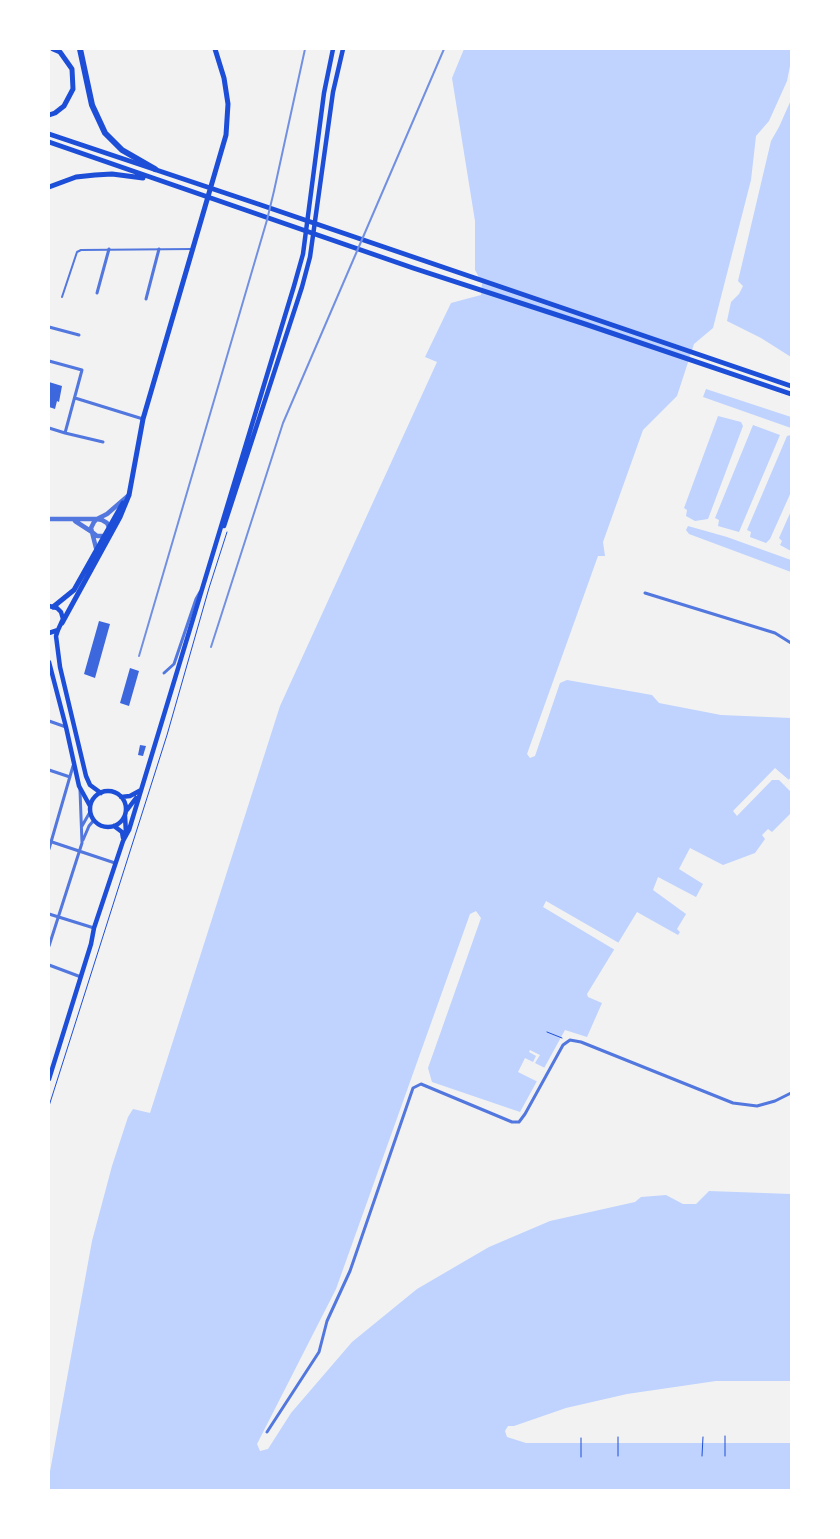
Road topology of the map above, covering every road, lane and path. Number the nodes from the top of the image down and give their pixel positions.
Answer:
1 (53, 49) edge
2 (80, 49) edge
3 (215, 49) edge
4 (333, 49) edge
5 (343, 49) edge
6 (49, 115) edge
7 (49, 134) edge
8 (49, 142) edge
9 (155, 170) junction
10 (154, 179) junction
11 (49, 187) edge
12 (110, 249) junction
13 (159, 249) junction
14 (192, 249) junction
15 (97, 293) dead end
16 (62, 297) dead end
17 (146, 298) dead end
18 (49, 327) edge
19 (79, 335) dead end
20 (49, 361) edge
21 (791, 386) edge
22 (791, 394) edge
23 (75, 398) junction
24 (143, 419) junction
25 (49, 428) edge
26 (64, 433) junction
27 (102, 442) dead end
28 (129, 495) junction
29 (49, 518) edge
30 (97, 519) junction
31 (74, 520) junction
32 (109, 528) junction
33 (228, 529) dead end
34 (92, 532) junction
35 (110, 535) junction
36 (104, 536) junction
37 (96, 548) junction
38 (203, 587) junction
39 (645, 593) dead end
40 (51, 606) edge
41 (62, 623) junction
42 (58, 630) junction
43 (49, 633) edge
44 (791, 643) edge
45 (50, 665) edge
46 (164, 673) dead end
47 (49, 721) edge
48 (66, 727) junction
49 (74, 763) junction
50 (49, 770) edge
51 (70, 777) junction
52 (80, 786) junction
53 (141, 790) junction
54 (101, 793) junction
55 (121, 798) junction
56 (90, 806) junction
57 (127, 810) junction
58 (90, 812) junction
59 (125, 816) junction
60 (94, 820) junction
61 (114, 826) junction
62 (82, 827) junction
63 (50, 841) edge
64 (123, 841) junction
65 (82, 843) junction
66 (49, 849) edge
67 (79, 851) junction
68 (116, 863) junction
69 (49, 914) edge
70 (58, 917) junction
71 (94, 928) junction
72 (49, 946) edge
73 (49, 965) edge
74 (81, 976) junction
75 (547, 1032) dead end
76 (562, 1038) dead end
77 (49, 1079) edge
78 (791, 1094) edge
79 (49, 1106) edge
80 (267, 1432) dead end
81 (725, 1436) dead end
82 (618, 1437) dead end
83 (702, 1437) dead end
84 (581, 1438) dead end
85 (581, 1456) dead end
86 (618, 1456) dead end
87 (702, 1456) dead end
88 (725, 1456) dead end

1 - 6 main road
2 - 9 highway
3 - 14 main road
4 - 38 main road
5 - 38 main road
7 - 9 main road
8 - 10 main road
9 - 21 main road
10 - 11 main road
10 - 22 main road
12 - 13 lane
12 - 15 street
12 - 16 lane
13 - 14 lane
13 - 17 street
14 - 24 main road
18 - 19 street
20 - 23 street
23 - 24 street
23 - 26 street
24 - 28 main road
25 - 26 street
26 - 27 street
28 - 30 street
28 - 32 main road
28 - 35 main road
29 - 31 street
30 - 31 street
30 - 32 street
30 - 34 street
31 - 34 street
32 - 35 main road
32 - 36 main road
33 - 79 path
34 - 36 street
34 - 37 street
35 - 36 main road
35 - 41 main road
36 - 37 main road
37 - 40 main road
38 - 46 street
38 - 53 main road
39 - 44 street
40 - 41 main road
41 - 42 main road
42 - 43 main road
42 - 54 main road
45 - 48 main road
47 - 48 street
48 - 49 main road
49 - 51 street
49 - 52 main road
50 - 51 street
51 - 63 street
52 - 56 main road
52 - 62 street
53 - 55 main road
53 - 57 main road
53 - 64 main road
54 - 55 main road
54 - 56 main road
55 - 57 main road
56 - 58 main road
57 - 59 main road
58 - 60 main road
58 - 62 street
59 - 61 main road
59 - 64 main road
60 - 61 main road
60 - 65 street
61 - 64 main road
62 - 65 street
63 - 66 street
63 - 67 street
64 - 68 main road
65 - 67 street
67 - 68 street
67 - 70 street
68 - 71 main road
69 - 70 street
70 - 71 street
70 - 72 street
71 - 74 main road
73 - 74 street
74 - 77 main road
75 - 76 path
78 - 80 street
81 - 88 path
82 - 86 path
83 - 87 path
84 - 85 path

